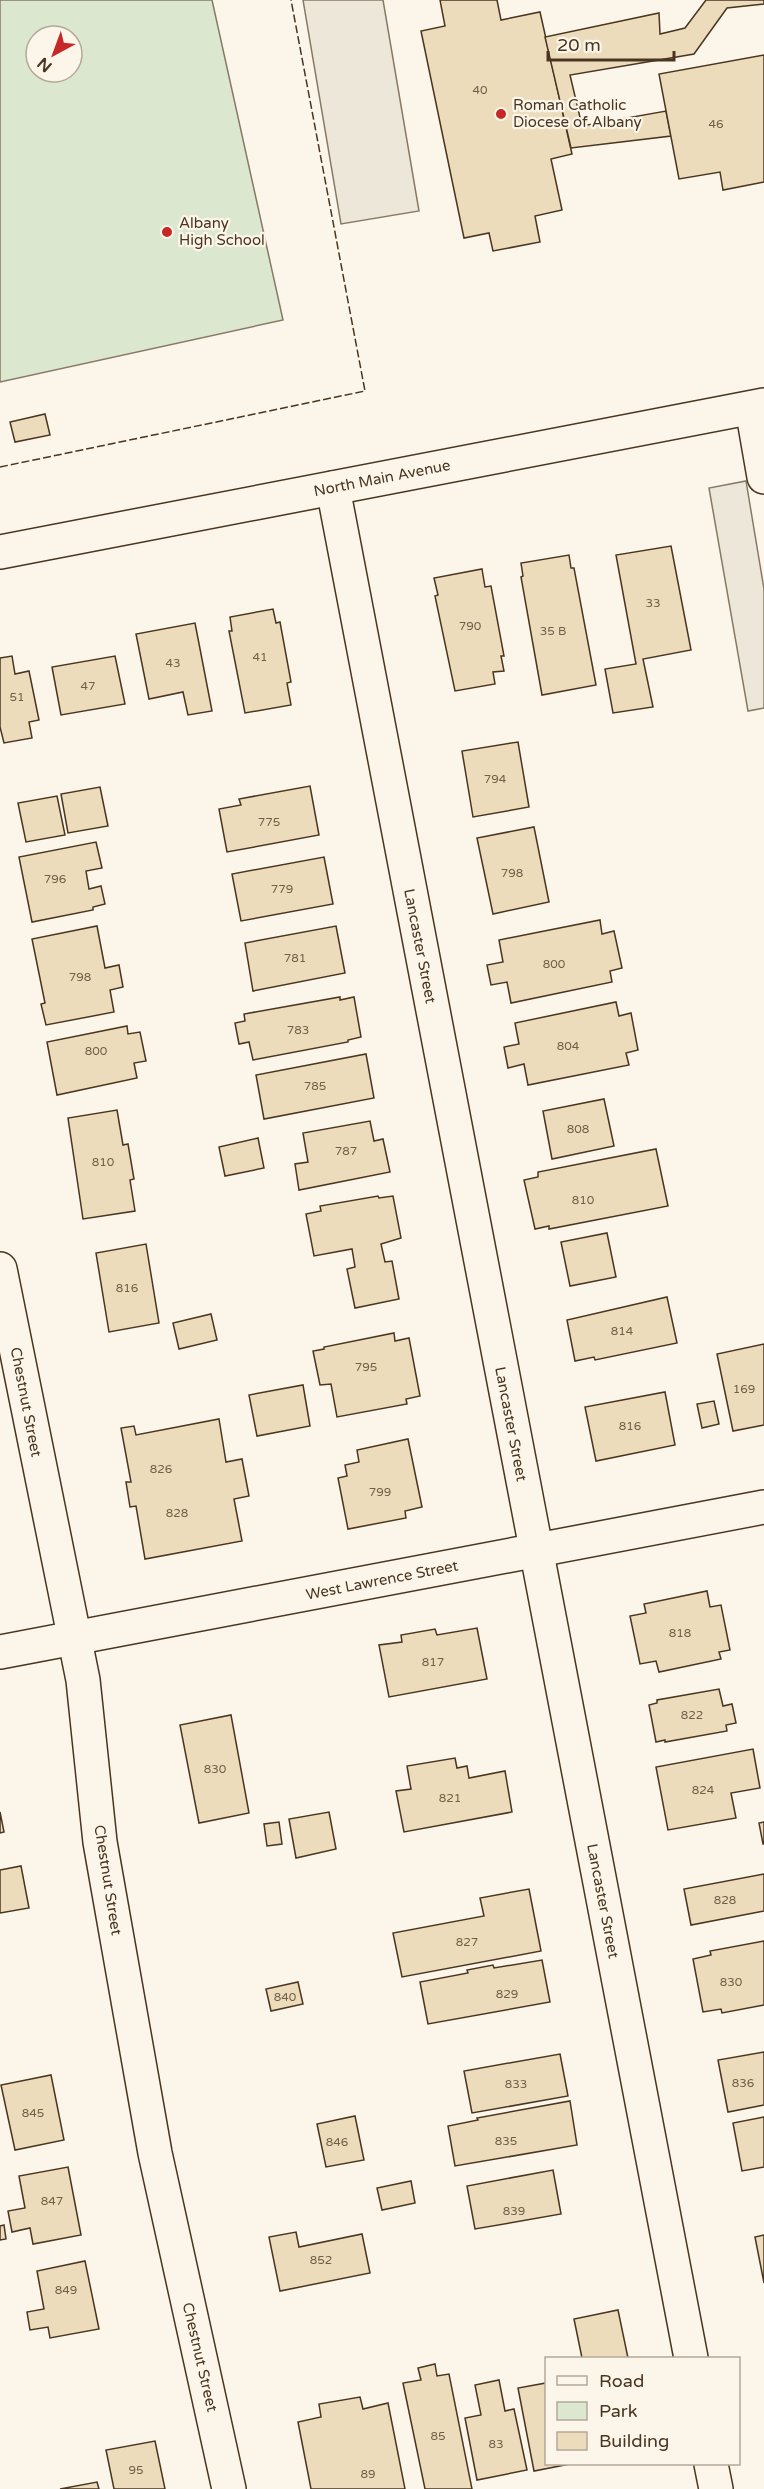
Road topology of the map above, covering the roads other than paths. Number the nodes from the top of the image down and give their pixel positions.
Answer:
1 (758, 406) edge
2 (764, 477) edge
3 (333, 488) junction
4 (0, 552) edge
5 (0, 1269) edge
6 (764, 1507) edge
7 (535, 1551) junction
8 (73, 1638) junction
9 (0, 1652) edge
10 (691, 2357) edge
11 (711, 2465) edge
12 (229, 2489) edge
13 (716, 2489) edge

1 - 2 street
1 - 3 street, North Main Avenue
3 - 4 street, North Main Avenue
3 - 7 street, Lancaster Street
5 - 8 street, Chestnut Street
6 - 7 street, West Lawrence Street
7 - 8 street, West Lawrence Street
7 - 10 street, Lancaster Street
8 - 9 street, West Lawrence Street
8 - 12 street, Chestnut Street
11 - 13 street

